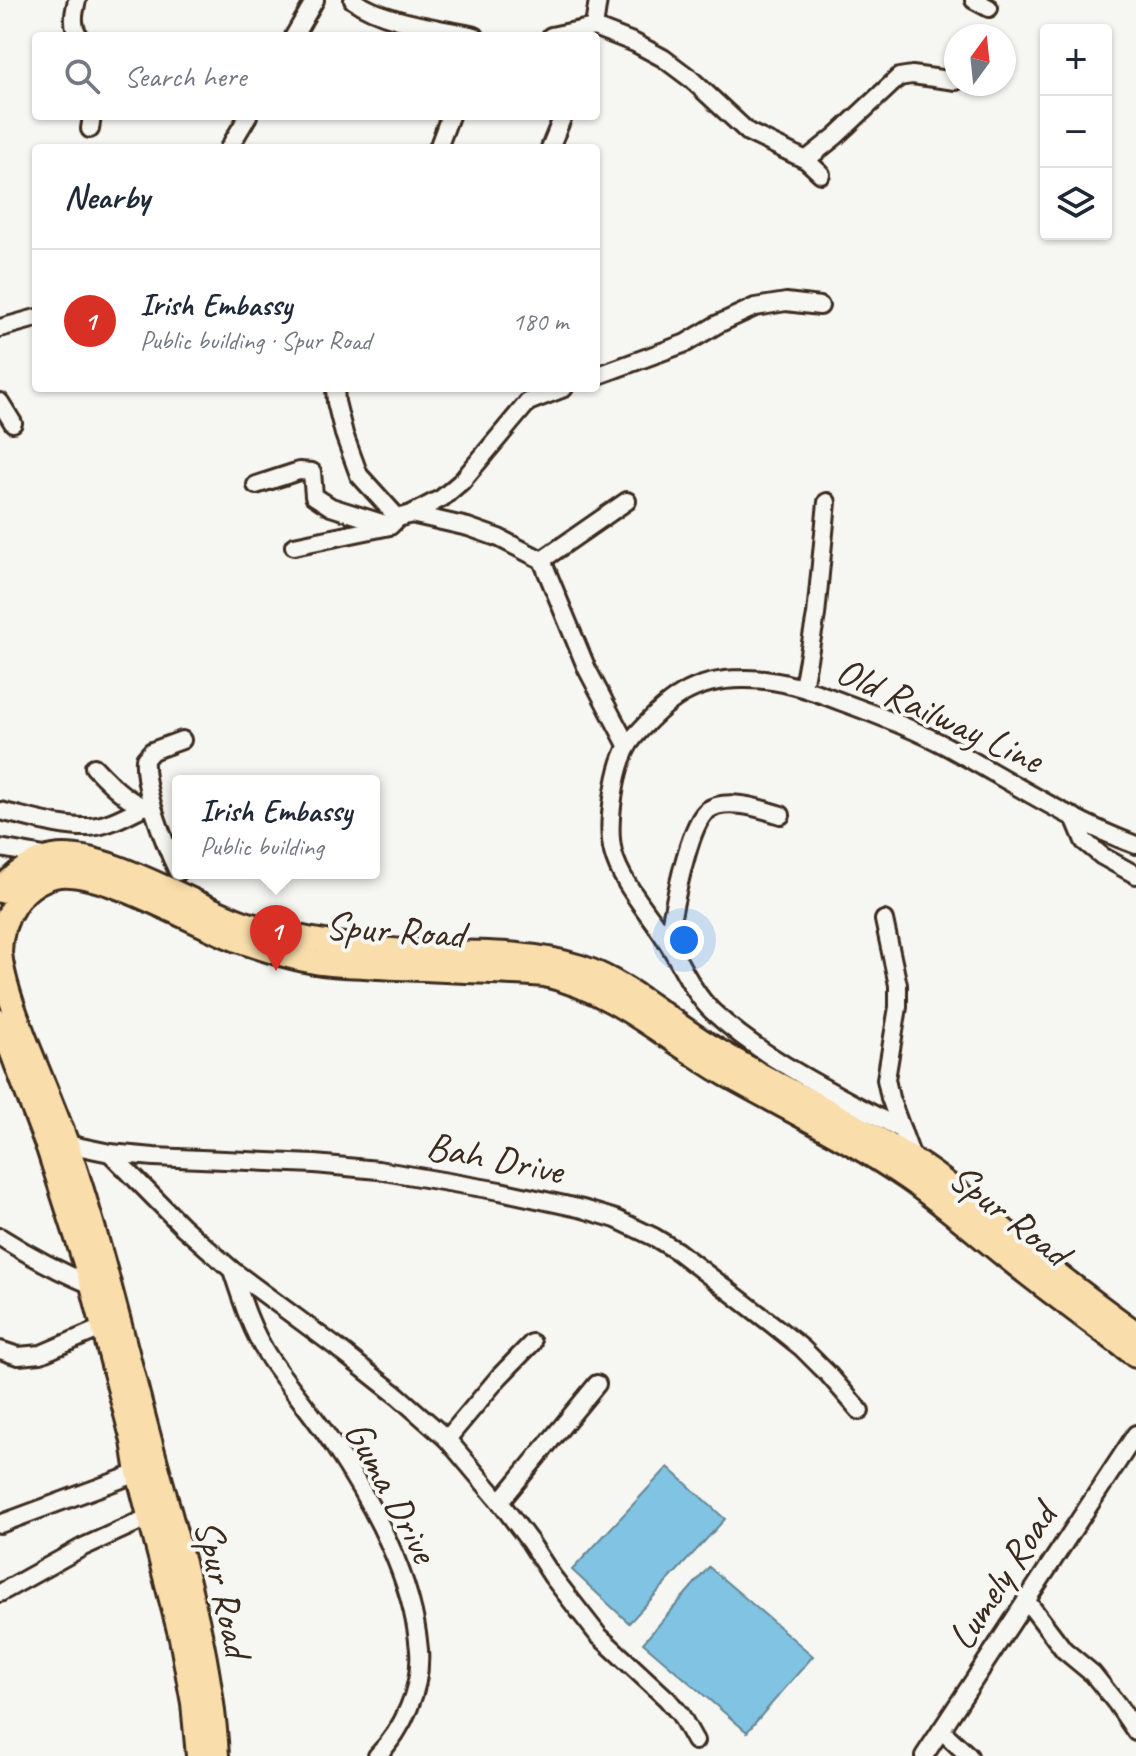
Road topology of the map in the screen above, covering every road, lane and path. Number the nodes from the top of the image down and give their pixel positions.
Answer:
1 (77, 0) edge
2 (315, 0) edge
3 (353, 0) edge
4 (598, 0) edge
5 (594, 27) junction
6 (76, 32) edge
7 (296, 32) edge
8 (457, 32) edge
9 (570, 32) edge
10 (944, 79) edge
11 (246, 120) edge
12 (448, 120) edge
13 (561, 120) edge
14 (231, 144) edge
15 (440, 144) edge
16 (552, 144) edge
17 (806, 160) junction
18 (821, 174) dead end
19 (820, 306) dead end
20 (32, 319) edge
21 (1, 327) edge
22 (600, 375) edge
23 (335, 392) edge
24 (527, 395) edge
25 (0, 402) edge
26 (13, 423) dead end
27 (256, 485) dead end
28 (627, 501) dead end
29 (827, 502) dead end
30 (400, 519) junction
31 (294, 546) dead end
32 (542, 560) junction
33 (803, 687) junction
34 (182, 740) dead end
35 (627, 745) junction
36 (94, 767) dead end
37 (148, 807) junction
38 (0, 811) edge
39 (781, 815) dead end
40 (1074, 817) junction
41 (1136, 845) edge
42 (0, 848) edge
43 (52, 857) junction
44 (172, 860) edge
45 (1136, 875) edge
46 (181, 879) edge
47 (1, 886) edge
48 (190, 900) junction
49 (884, 920) dead end
50 (667, 941) junction
51 (524, 964) junction
52 (0, 1021) edge
53 (31, 1077) junction
54 (902, 1130) junction
55 (57, 1146) junction
56 (110, 1153) junction
57 (913, 1160) junction
58 (0, 1237) edge
59 (232, 1270) junction
60 (102, 1285) junction
61 (111, 1324) junction
62 (1136, 1333) edge
63 (532, 1343) dead end
64 (0, 1350) edge
65 (1136, 1356) edge
66 (597, 1384) dead end
67 (860, 1411) dead end
68 (1136, 1434) edge
69 (141, 1439) junction
70 (447, 1439) junction
71 (138, 1473) junction
72 (500, 1502) junction
73 (160, 1513) junction
74 (0, 1524) edge
75 (0, 1593) edge
76 (1026, 1600) junction
77 (191, 1636) junction
78 (941, 1730) junction
79 (1136, 1732) edge
80 (695, 1741) dead end
81 (198, 1756) edge
82 (217, 1756) edge
83 (377, 1756) edge
84 (924, 1756) edge
85 (969, 1756) edge

1 - 6 street
2 - 7 street
3 - 8 street
4 - 5 street
5 - 9 street
5 - 17 street
10 - 17 street
11 - 14 street
12 - 15 street
13 - 16 street
17 - 18 street
19 - 22 street
20 - 21 street
23 - 30 street
24 - 30 street
25 - 26 street
27 - 30 street
28 - 32 street
29 - 33 street
30 - 31 street
30 - 32 street
32 - 35 street
33 - 35 street, Old Railway Line
33 - 40 street, Old Railway Line
34 - 37 street
35 - 50 street, Old Railway Line
36 - 37 street
37 - 38 street
37 - 44 street
39 - 50 street
40 - 41 street, Old Railway Line
40 - 45 street
42 - 43 street
43 - 47 main road
43 - 48 main road, Spur Road
46 - 48 street
48 - 51 main road, Spur Road
49 - 54 street
50 - 54 street, Old Railway Line
51 - 53 main road, Spur Road
51 - 57 main road, Spur Road
51 - 65 main road, Spur Road
52 - 53 main road, Spur Road
53 - 55 main road, Spur Road
54 - 57 street
55 - 56 street, Bah Drive
55 - 60 main road, Spur Road
56 - 59 street
56 - 67 street, Bah Drive
57 - 62 main road, Spur Road
58 - 60 street
59 - 70 street
59 - 83 street, Guma Drive
60 - 61 main road, Spur Road
61 - 64 street
61 - 69 main road, Spur Road
63 - 70 street
66 - 72 street
68 - 76 street, Lumely Road
69 - 71 main road, Spur Road
69 - 73 main road, Spur Road
70 - 72 street
71 - 73 main road, Spur Road
71 - 74 street
72 - 80 street
73 - 75 street
73 - 77 main road, Spur Road
76 - 78 street, Lumely Road
76 - 79 street
77 - 81 main road, Spur Road
77 - 82 main road, Spur Road
78 - 84 street, Lumely Road
78 - 85 street

